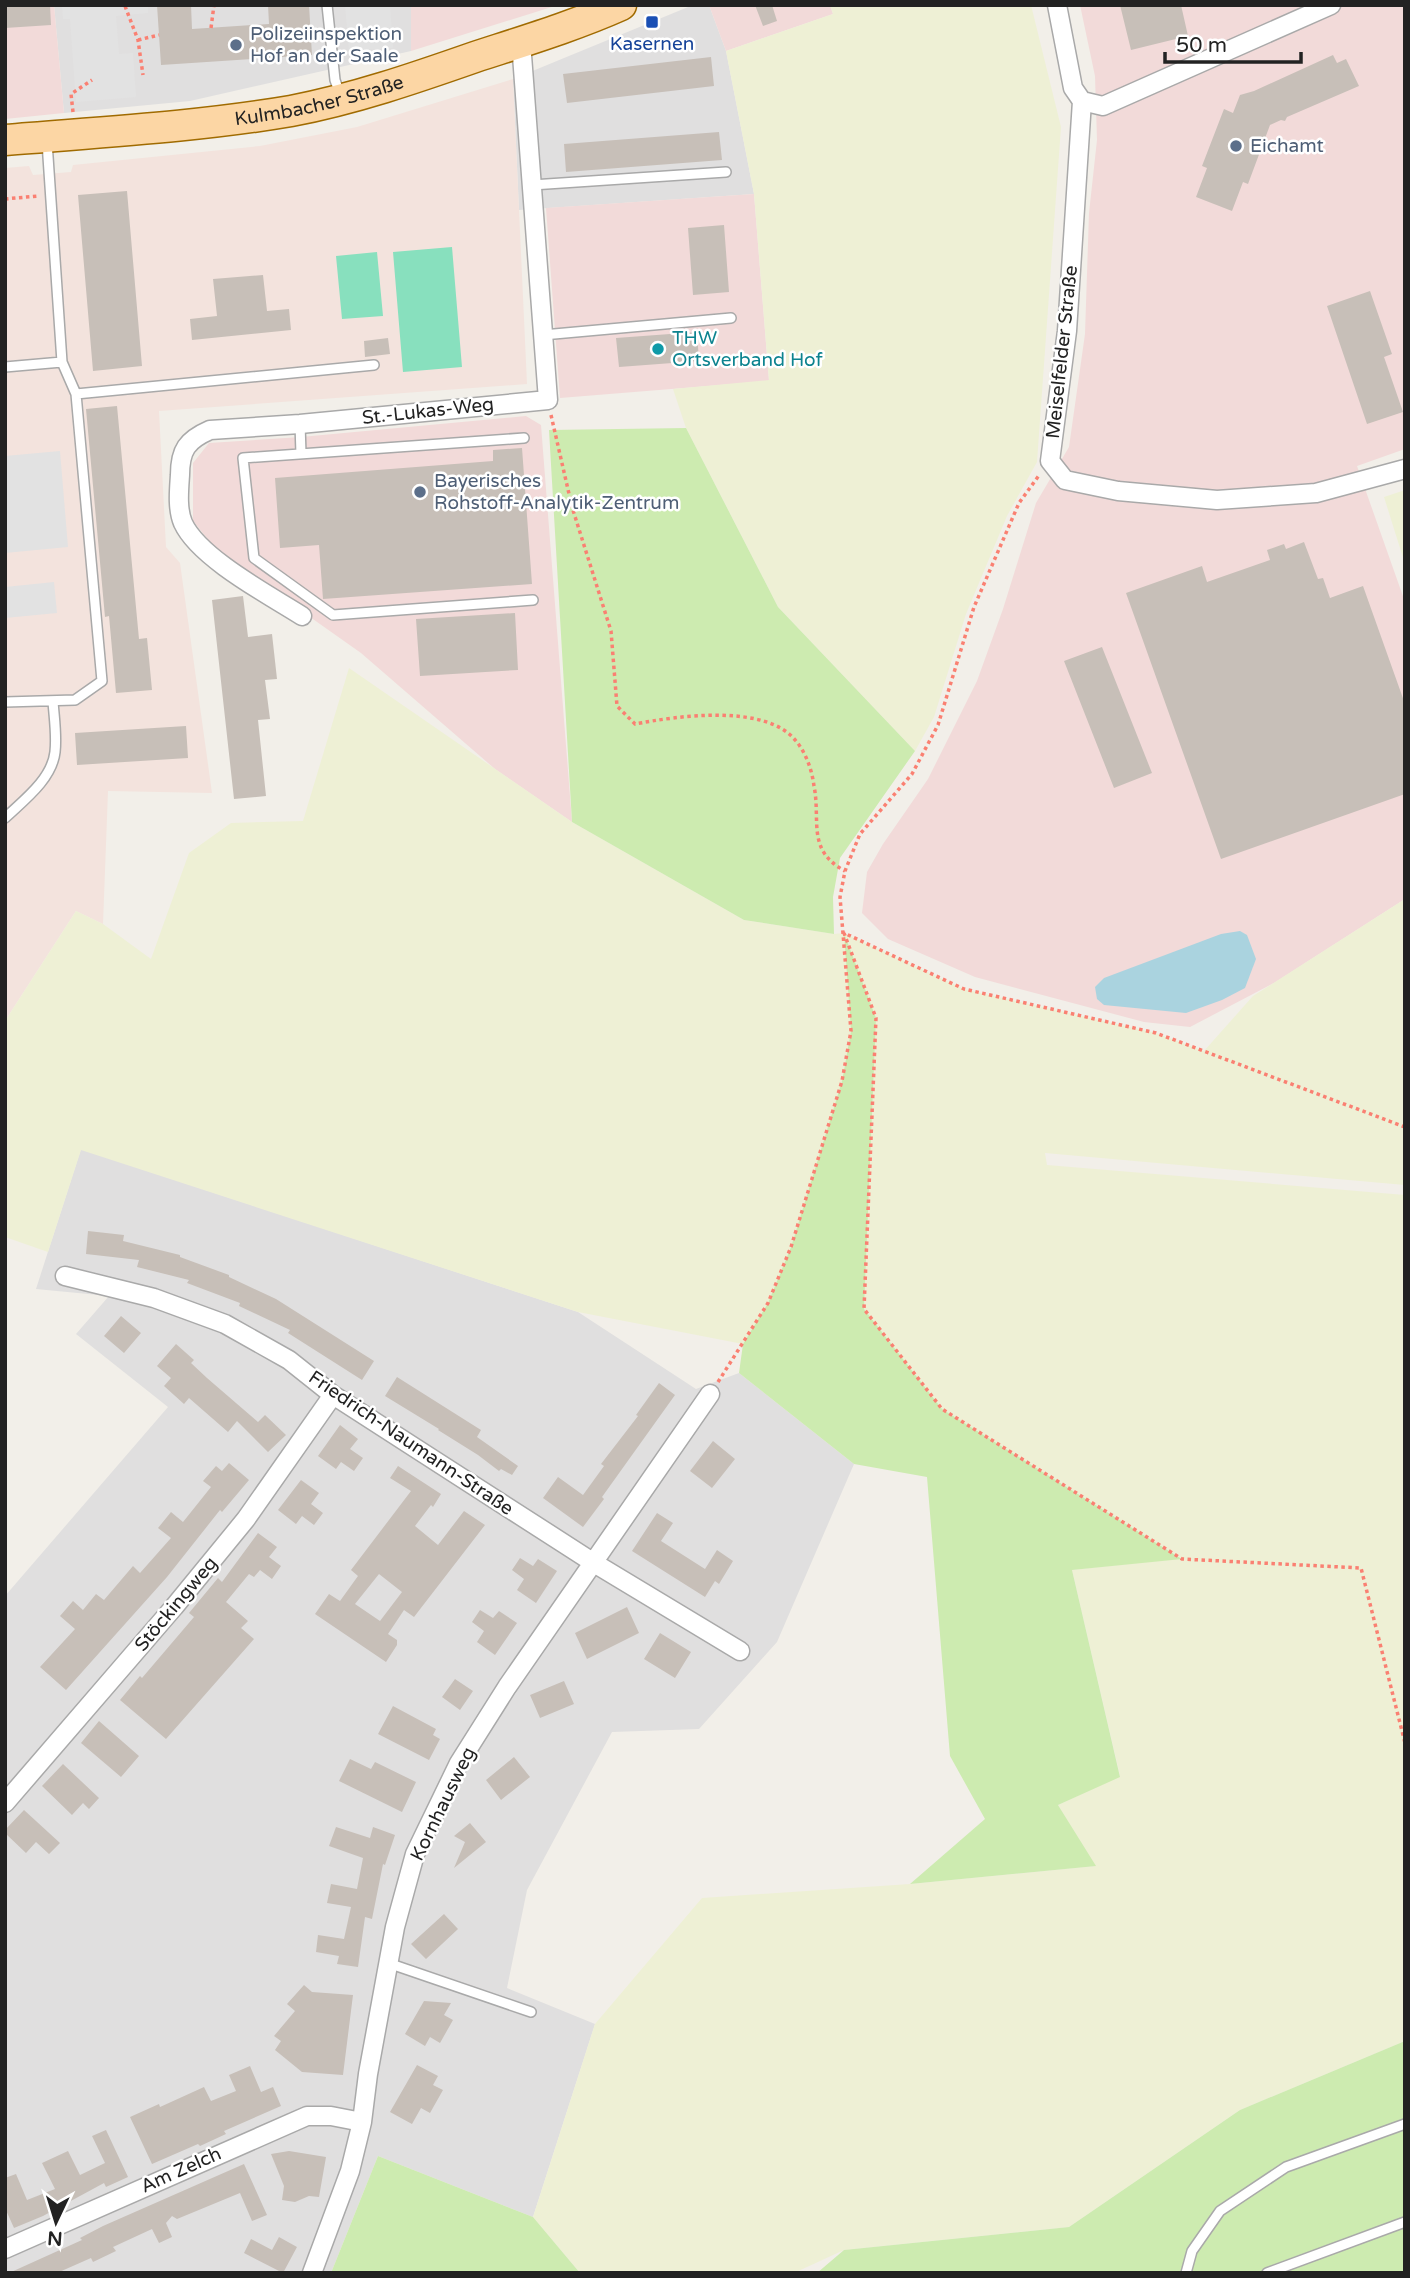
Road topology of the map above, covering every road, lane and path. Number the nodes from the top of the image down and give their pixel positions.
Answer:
1 (214, 5) edge
2 (327, 5) edge
3 (621, 5) edge
4 (1057, 5) edge
5 (1331, 5) edge
6 (125, 6) edge
7 (211, 28) dead end
8 (159, 35) dead end
9 (138, 40) junction
10 (521, 42) junction
11 (143, 75) dead end
12 (92, 80) dead end
13 (341, 99) junction
14 (1082, 101) junction
15 (73, 114) dead end
16 (47, 136) junction
17 (5, 140) edge
18 (726, 172) dead end
19 (532, 185) junction
20 (50, 195) junction
21 (5, 199) edge
22 (731, 318) dead end
23 (543, 335) junction
24 (62, 362) junction
25 (374, 365) dead end
26 (5, 367) edge
27 (76, 394) junction
28 (548, 400) junction
29 (300, 424) junction
30 (524, 438) dead end
31 (301, 454) junction
32 (1050, 461) junction
33 (1405, 469) edge
34 (533, 600) dead end
35 (302, 616) dead end
36 (52, 701) junction
37 (5, 702) edge
38 (5, 818) edge
39 (845, 871) junction
40 (844, 933) junction
41 (1405, 1127) edge
42 (65, 1276) dead end
43 (710, 1394) joint
44 (333, 1395) junction
45 (594, 1563) junction
46 (740, 1651) dead end
47 (1405, 1743) edge
48 (5, 1803) edge
49 (388, 1963) junction
50 (531, 2012) dead end
51 (362, 2122) junction
52 (1405, 2124) edge
53 (1405, 2222) edge
54 (5, 2249) edge
55 (312, 2273) edge
56 (1186, 2273) edge
57 (1267, 2273) edge

1 - 7 path
2 - 13 lane
3 - 10 main road, Kulmbacher Straße
4 - 14 street, Meiselfelder Straße
5 - 14 street
6 - 9 path
8 - 9 path
9 - 11 path
10 - 13 main road, Kulmbacher Straße
10 - 19 street
12 - 15 path
13 - 16 main road, Kulmbacher Straße
14 - 32 street, Meiselfelder Straße
16 - 17 main road, Kulmbacher Straße
16 - 20 lane
18 - 19 lane
19 - 23 street
20 - 21 path
20 - 24 lane
22 - 23 lane
23 - 28 street
24 - 26 lane
24 - 27 lane
25 - 27 lane
27 - 36 lane
28 - 29 street, St.-Lukas-Weg
28 - 39 path
29 - 31 lane
29 - 35 street, St.-Lukas-Weg
30 - 31 lane
31 - 34 lane
32 - 33 street, Meiselfelder Straße
32 - 39 path
36 - 37 lane
36 - 38 lane
39 - 40 path
40 - 41 path
40 - 43 path
40 - 47 path
42 - 44 street, Friedrich-Naumann-Straße
43 - 45 street, Kornhausweg
44 - 45 street, Friedrich-Naumann-Straße
44 - 48 street, Stöckingweg
45 - 46 street, Friedrich-Naumann-Straße
45 - 49 street, Kornhausweg
49 - 50 lane
49 - 51 street, Kornhausweg
51 - 54 street, Am Zelch
51 - 55 street, Kornhausweg
52 - 56 lane
53 - 57 lane

